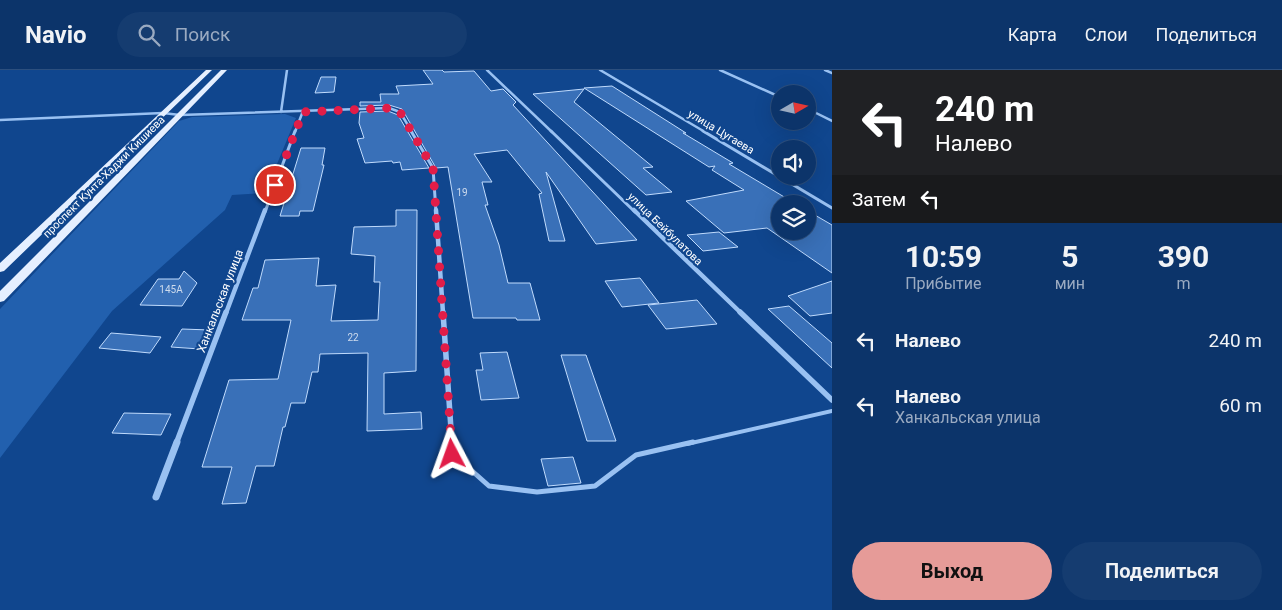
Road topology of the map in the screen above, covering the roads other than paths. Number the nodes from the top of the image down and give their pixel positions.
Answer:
1 (209, 70) edge
2 (224, 70) edge
3 (286, 70) edge
4 (487, 70) edge
5 (600, 70) edge
6 (720, 70) edge
7 (825, 70) edge
8 (832, 73) edge
9 (771, 93) edge
10 (281, 112) junction
11 (303, 112) junction
12 (163, 113) junction
13 (816, 113) edge
14 (180, 115) junction
15 (0, 120) edge
16 (832, 120) edge
17 (832, 208) edge
18 (0, 269) edge
19 (0, 298) edge
20 (832, 400) edge
21 (832, 411) edge
22 (452, 454) joint
23 (156, 497) dead end

1 - 12 main road, проспект Кунта-Хаджи Кишиева
2 - 14 main road, проспект Кунта-Хаджи Кишиева
3 - 10 street
4 - 20 street, улица Бейбулатова
5 - 17 street, улица Цугаева
6 - 9 street
7 - 8 street
10 - 11 street
10 - 14 street
11 - 22 street
11 - 23 street, Ханкальская улица
12 - 14 street
12 - 15 street
12 - 18 main road, проспект Кунта-Хаджи Кишиева
13 - 16 street
14 - 19 main road, проспект Кунта-Хаджи Кишиева
21 - 22 lane

